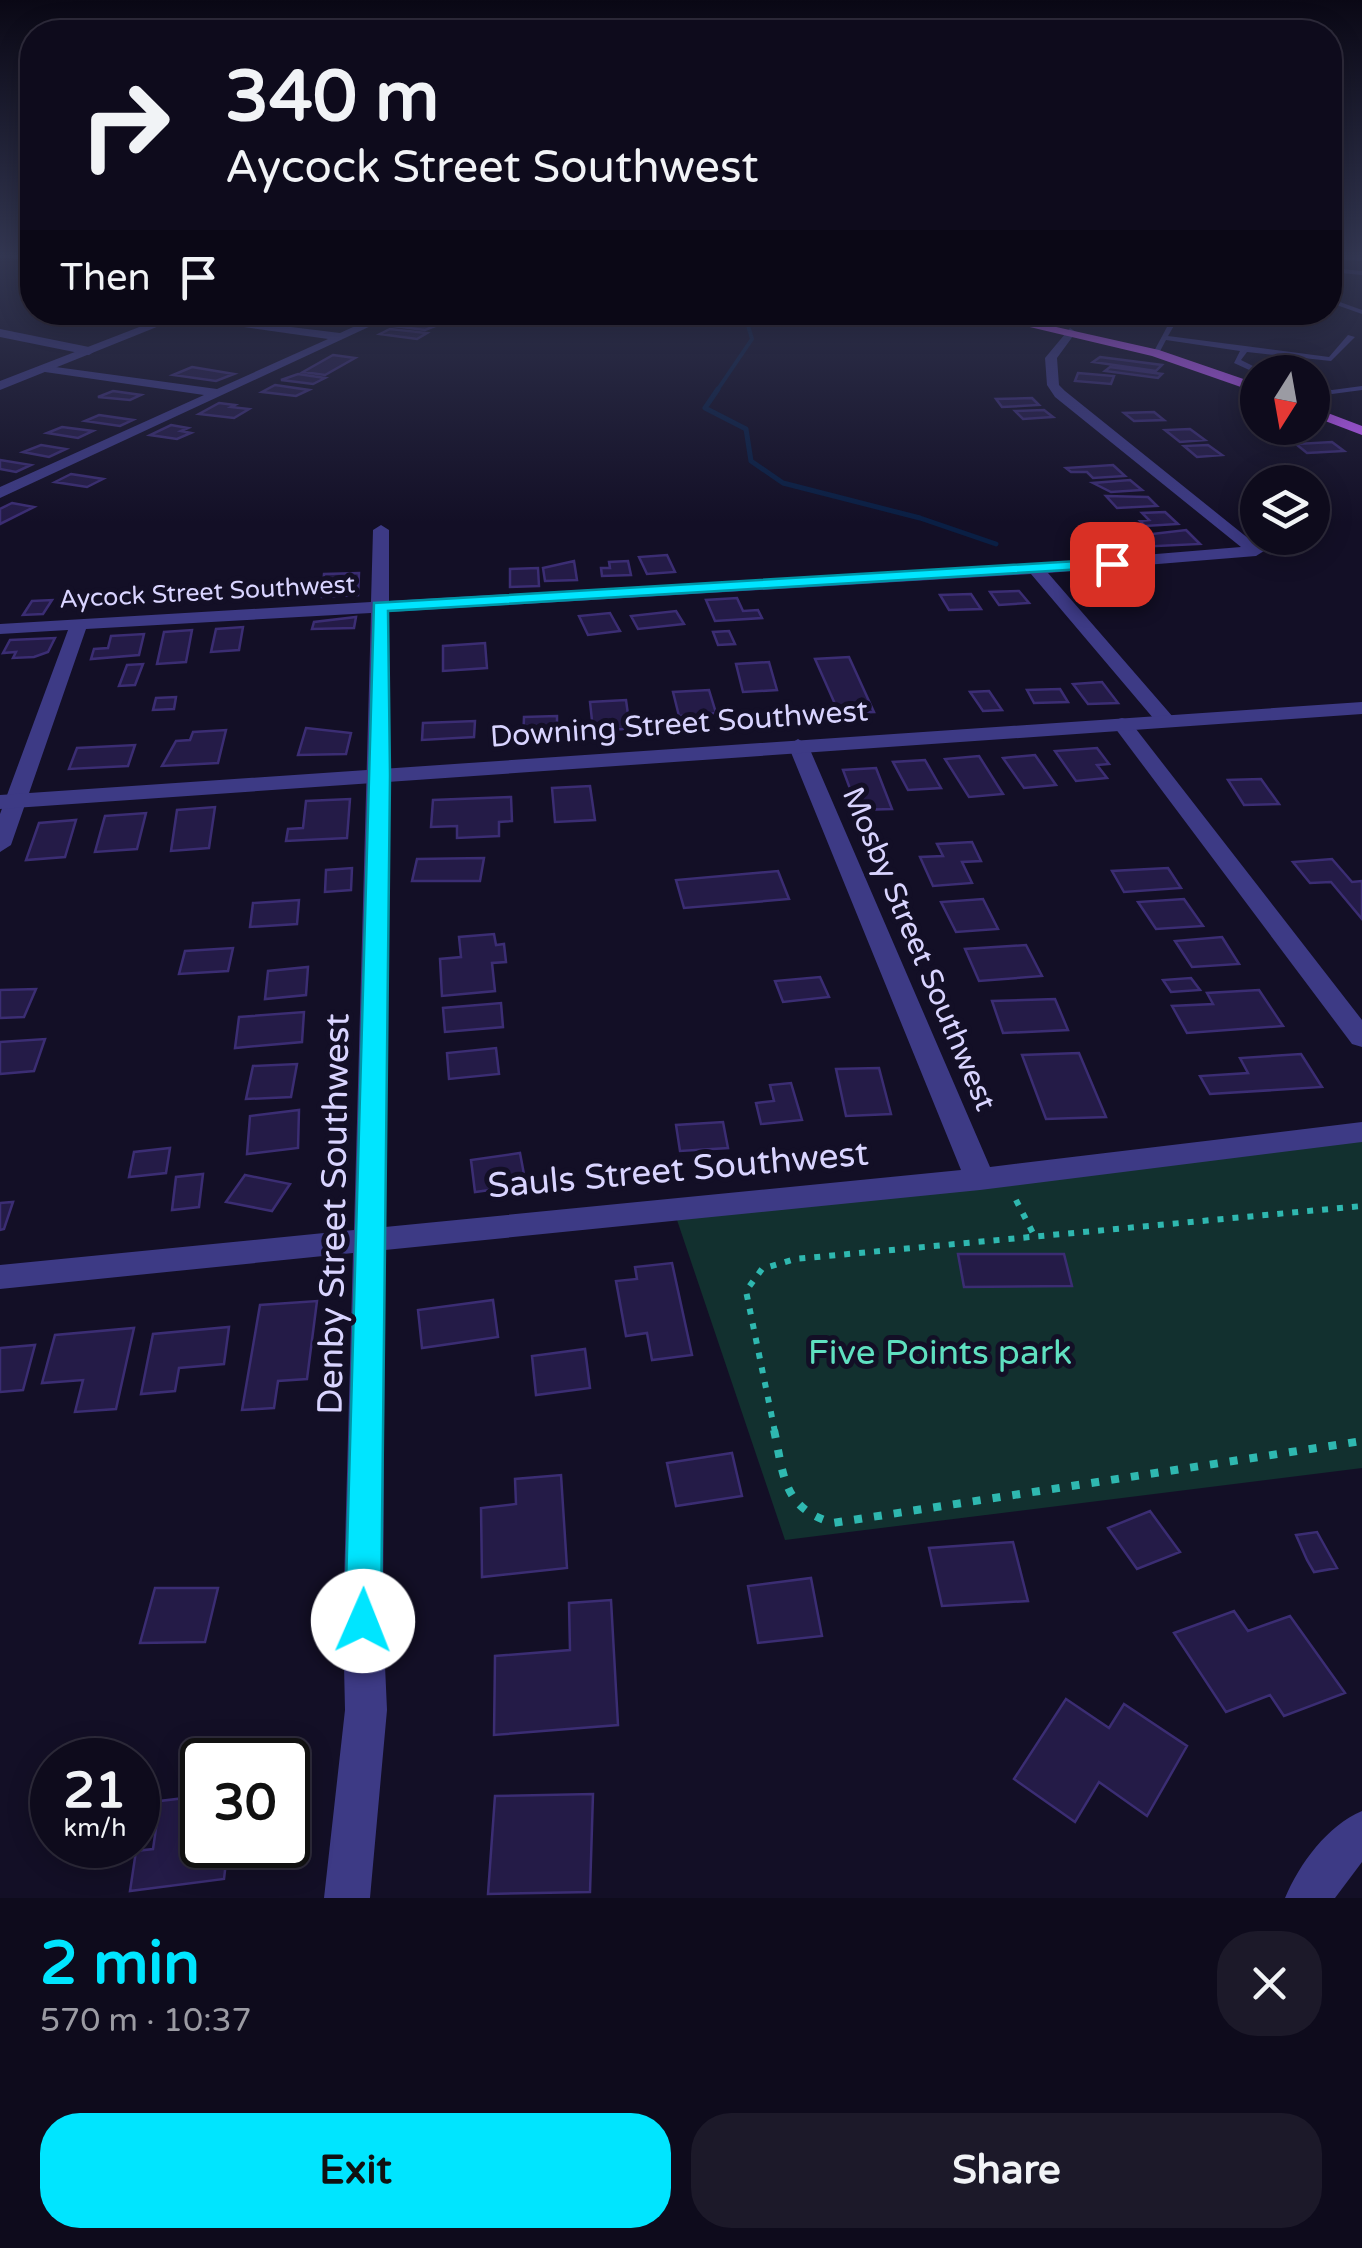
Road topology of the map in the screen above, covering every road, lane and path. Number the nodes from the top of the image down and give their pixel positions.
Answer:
1 (54, 345) edge
2 (107, 345) edge
3 (325, 345) edge
4 (1061, 345) edge
5 (1119, 345) edge
6 (1161, 345) edge
7 (1209, 345) edge
8 (1344, 345) edge
9 (1246, 350) junction
10 (88, 352) junction
11 (1156, 354) junction
12 (1237, 362) junction
13 (1240, 363) edge
14 (45, 368) junction
15 (1214, 373) junction
16 (1240, 382) edge
17 (0, 386) edge
18 (1362, 388) edge
19 (1330, 392) edge
20 (218, 393) junction
21 (1330, 418) edge
22 (1362, 431) edge
23 (0, 493) edge
24 (381, 530) dead end
25 (1036, 569) junction
26 (380, 606) junction
27 (79, 624) junction
28 (0, 629) edge
29 (1362, 708) edge
30 (1166, 722) junction
31 (1122, 724) junction
32 (798, 746) junction
33 (381, 775) junction
34 (9, 801) edge
35 (0, 845) edge
36 (1362, 1038) edge
37 (1362, 1132) edge
38 (992, 1177) junction
39 (1362, 1206) edge
40 (372, 1237) junction
41 (1035, 1237) junction
42 (0, 1277) edge
43 (1362, 1441) edge
44 (1362, 1833) edge
45 (347, 1898) edge
46 (1308, 1898) edge

1 - 10 street
2 - 10 street
3 - 20 street
4 - 25 street, Aycock Street Southwest
5 - 11 main road
6 - 11 lane
7 - 9 lane
8 - 9 lane
9 - 12 lane
10 - 14 street
11 - 15 main road
12 - 13 lane
12 - 15 lane
14 - 17 street
14 - 20 street
15 - 16 main road
18 - 19 lane
20 - 23 street
21 - 22 main road
24 - 26 street, Denby Street Southwest
25 - 26 street, Aycock Street Southwest
25 - 30 street
26 - 27 street, Aycock Street Southwest
26 - 33 street, Denby Street Southwest
27 - 28 street, Aycock Street Southwest
27 - 34 street
29 - 30 street, Downing Street Southwest
30 - 31 street, Downing Street Southwest
31 - 32 street, Downing Street Southwest
31 - 36 street
32 - 33 street, Downing Street Southwest
32 - 38 street, Mosby Street Southwest
33 - 34 street, Downing Street Southwest
33 - 40 street, Denby Street Southwest
34 - 35 street
37 - 38 street, Sauls Street Southwest
38 - 40 street, Sauls Street Southwest
38 - 41 path
39 - 41 path
40 - 42 street, Sauls Street Southwest
40 - 45 street, Denby Street Southwest
41 - 43 path
44 - 46 street

